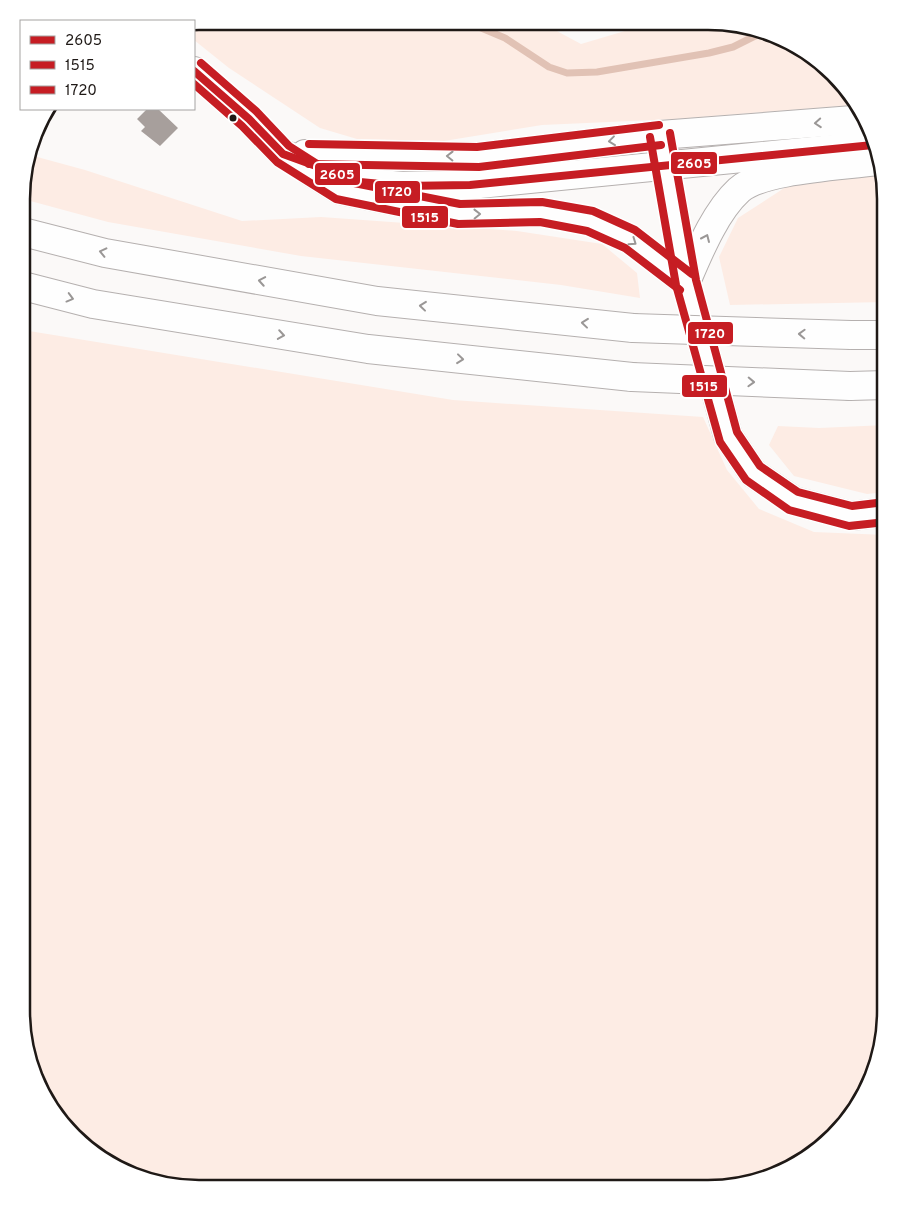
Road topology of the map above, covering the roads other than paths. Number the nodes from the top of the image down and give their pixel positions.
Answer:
1 (195, 72) edge
2 (857, 120) edge
3 (660, 135) junction
4 (868, 146) edge
5 (283, 154) junction
6 (873, 162) edge
7 (664, 167) junction
8 (30, 234) edge
9 (686, 282) junction
10 (30, 288) edge
11 (877, 334) edge
12 (877, 385) edge
13 (877, 513) edge

1 - 5 main road
2 -> 3 main road
3 -> 5 main road
3 - 7 main road
4 - 7 main road
5 - 7 main road
5 -> 9 main road
9 -> 6 main road
7 - 9 main road
11 -> 8 main road, bridge
9 - 13 main road
10 -> 12 main road, bridge

